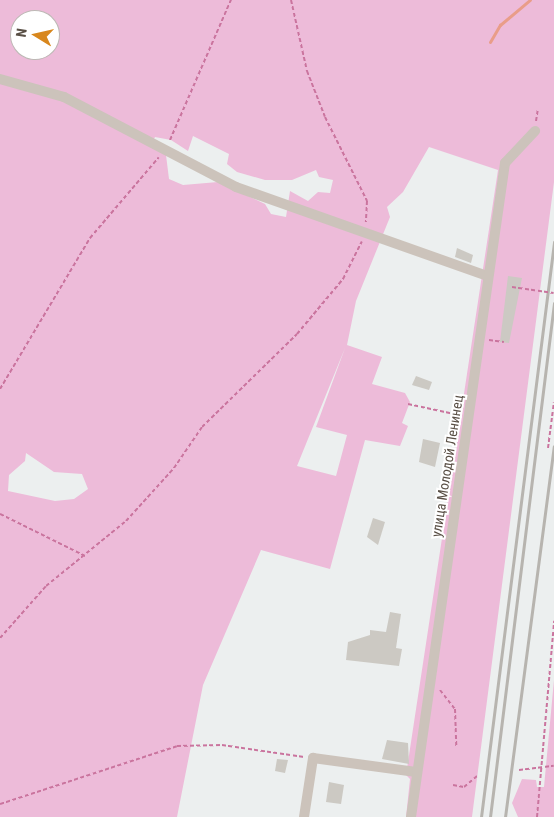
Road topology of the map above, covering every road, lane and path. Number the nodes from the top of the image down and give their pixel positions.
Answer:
1 (232, 0) edge
2 (291, 0) edge
3 (0, 78) edge
4 (538, 109) dead end
5 (535, 131) joint
6 (166, 149) junction
7 (364, 234) junction
8 (488, 276) junction
9 (512, 288) dead end
10 (554, 293) edge
11 (479, 339) junction
12 (504, 342) dead end
13 (0, 389) edge
14 (554, 402) edge
15 (408, 404) dead end
16 (468, 417) junction
17 (548, 448) dead end
18 (0, 514) edge
19 (87, 557) junction
20 (554, 621) edge
21 (0, 638) edge
22 (428, 676) junction
23 (456, 747) dead end
24 (313, 758) junction
25 (541, 765) junction
26 (554, 766) edge
27 (518, 770) dead end
28 (416, 772) junction
29 (477, 776) dead end
30 (453, 785) dead end
31 (0, 804) edge
32 (304, 817) edge
33 (411, 817) edge
34 (537, 817) edge

1 - 6 path
2 - 7 path
3 - 6 street
4 - 5 path
5 - 8 street, улица Молодой Ленинец
6 - 7 street
6 - 13 path
7 - 8 street
7 - 19 path
8 - 11 street, улица Молодой Ленинец
9 - 10 path, bridge
11 - 12 path
11 - 16 street, улица Молодой Ленинец
14 - 17 path
15 - 16 path
16 - 22 street, улица Молодой Ленинец
18 - 19 path
19 - 21 path
20 - 25 path
22 - 23 path
22 - 28 street, улица Молодой Ленинец
24 - 28 street
24 - 31 path
24 - 32 street
25 - 26 path
25 - 27 path
25 - 34 path
28 - 33 street, улица Молодой Ленинец
29 - 30 path

